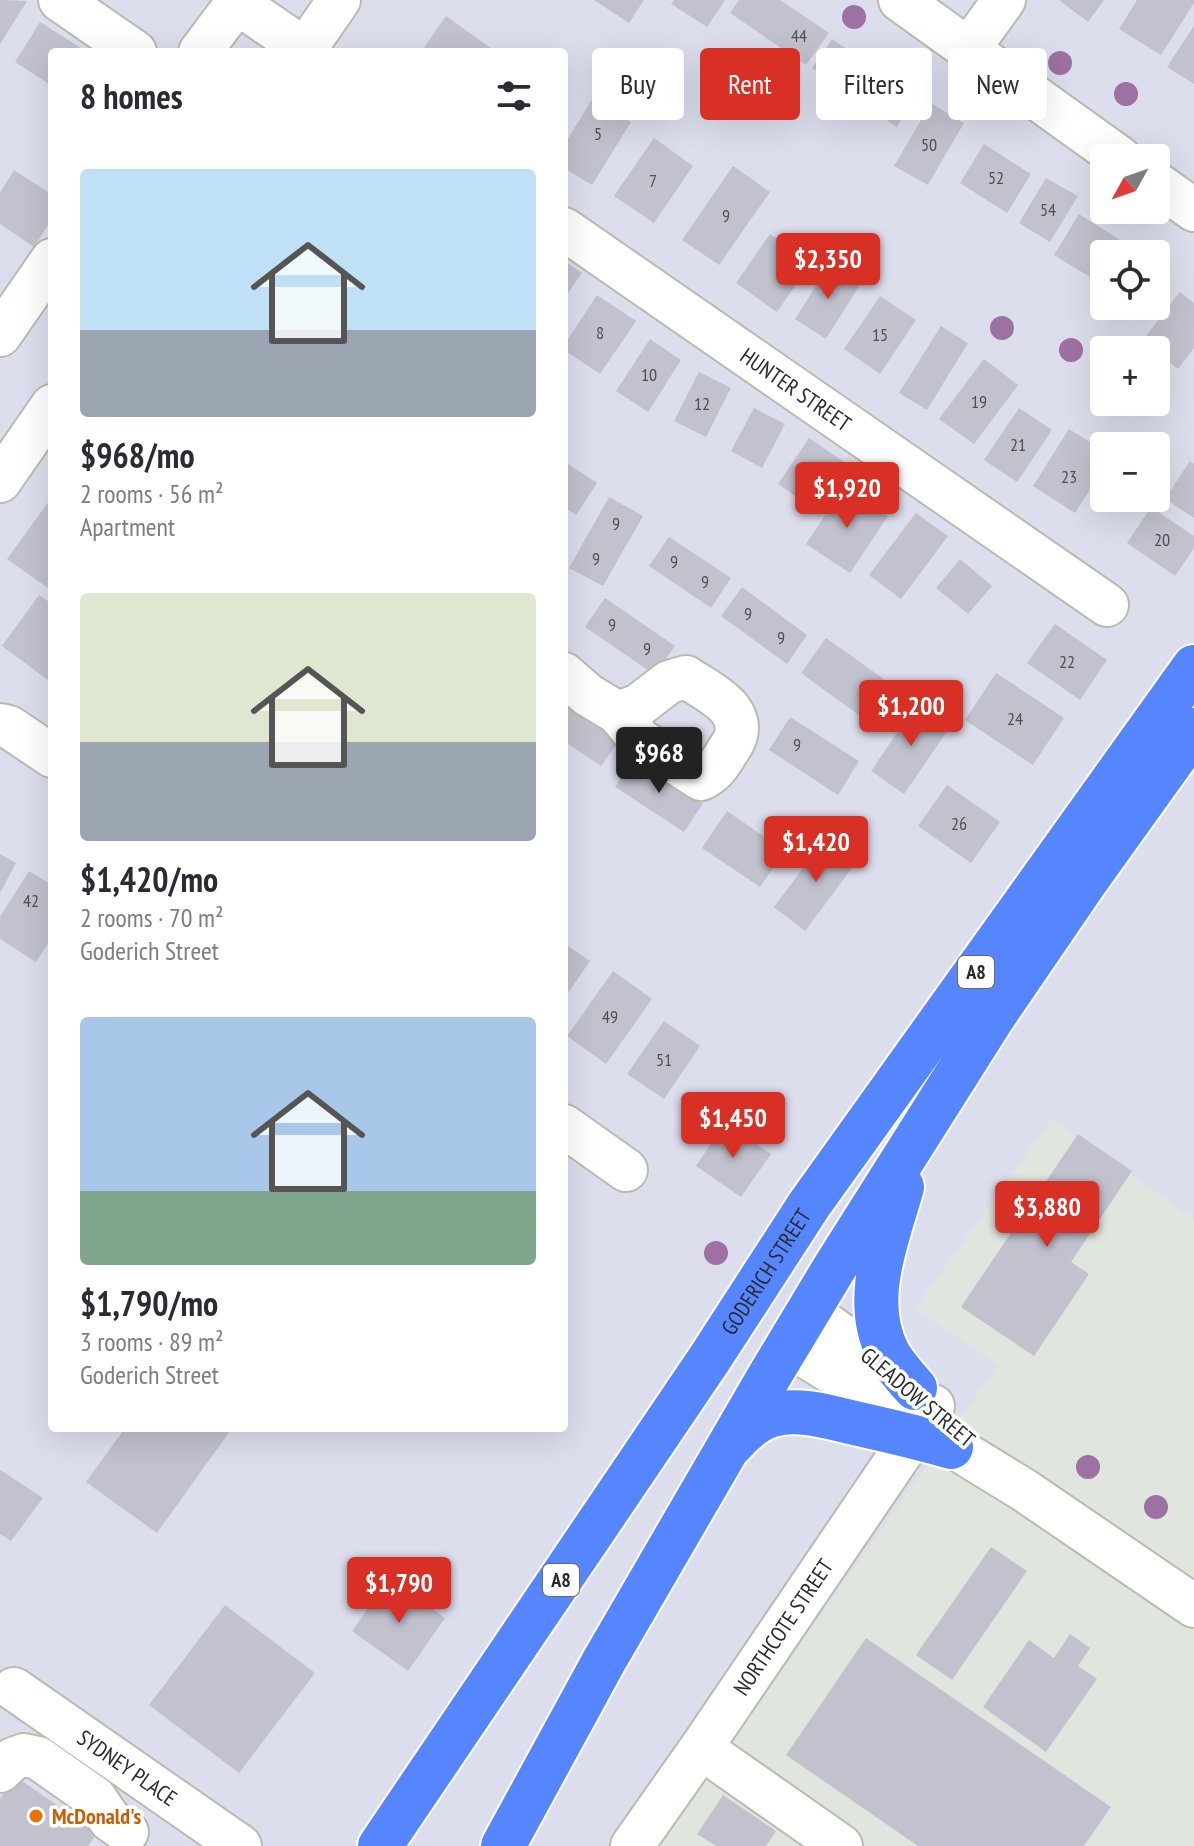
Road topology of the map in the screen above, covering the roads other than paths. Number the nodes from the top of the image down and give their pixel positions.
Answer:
1 (60, 0) edge
2 (339, 0) edge
3 (900, 0) edge
4 (1004, 0) edge
5 (238, 2) edge
6 (129, 48) edge
7 (203, 48) edge
8 (302, 48) edge
9 (308, 48) edge
10 (965, 48) edge
11 (969, 48) edge
12 (1047, 106) edge
13 (1100, 144) edge
14 (1170, 193) edge
15 (1194, 210) edge
16 (568, 232) edge
17 (34, 282) edge
18 (0, 335) edge
19 (48, 412) edge
20 (0, 481) edge
21 (1107, 605) dead end
22 (1194, 667) edge
23 (568, 678) edge
24 (618, 713) dead end
25 (0, 725) edge
26 (1194, 730) edge
27 (48, 753) edge
28 (568, 1129) edge
29 (918, 1135) junction
30 (626, 1170) dead end
31 (750, 1296) junction
32 (798, 1328) junction
33 (926, 1421) junction
34 (720, 1459) junction
35 (1194, 1606) edge
36 (14, 1689) dead end
37 (701, 1748) junction
38 (0, 1771) edge
39 (127, 1832) dead end
40 (240, 1846) edge
41 (380, 1846) edge
42 (503, 1846) edge
43 (632, 1846) edge
44 (841, 1846) edge

1 - 6 street
2 - 9 street
3 - 10 street
4 - 11 street
5 - 7 street
5 - 8 street
12 - 13 street
14 - 15 street
16 - 21 street, HUNTER STREET
17 - 18 street
19 - 20 street
22 - 31 highway, GODERICH STREET / A8
23 - 24 street
25 - 27 street
26 - 29 highway, A8
28 - 30 street
29 - 32 highway, A8
29 - 33 highway
31 - 32 highway
31 - 41 highway, GODERICH STREET / A8
32 - 33 street, GLEADOW STREET
32 - 34 highway, A8
33 - 34 highway
33 - 35 street, GLEADOW STREET
33 - 37 street, NORTHCOTE STREET
34 - 42 highway, A8
36 - 40 street, SYDNEY PLACE
37 - 43 street, NORTHCOTE STREET
37 - 44 street
38 - 39 street

